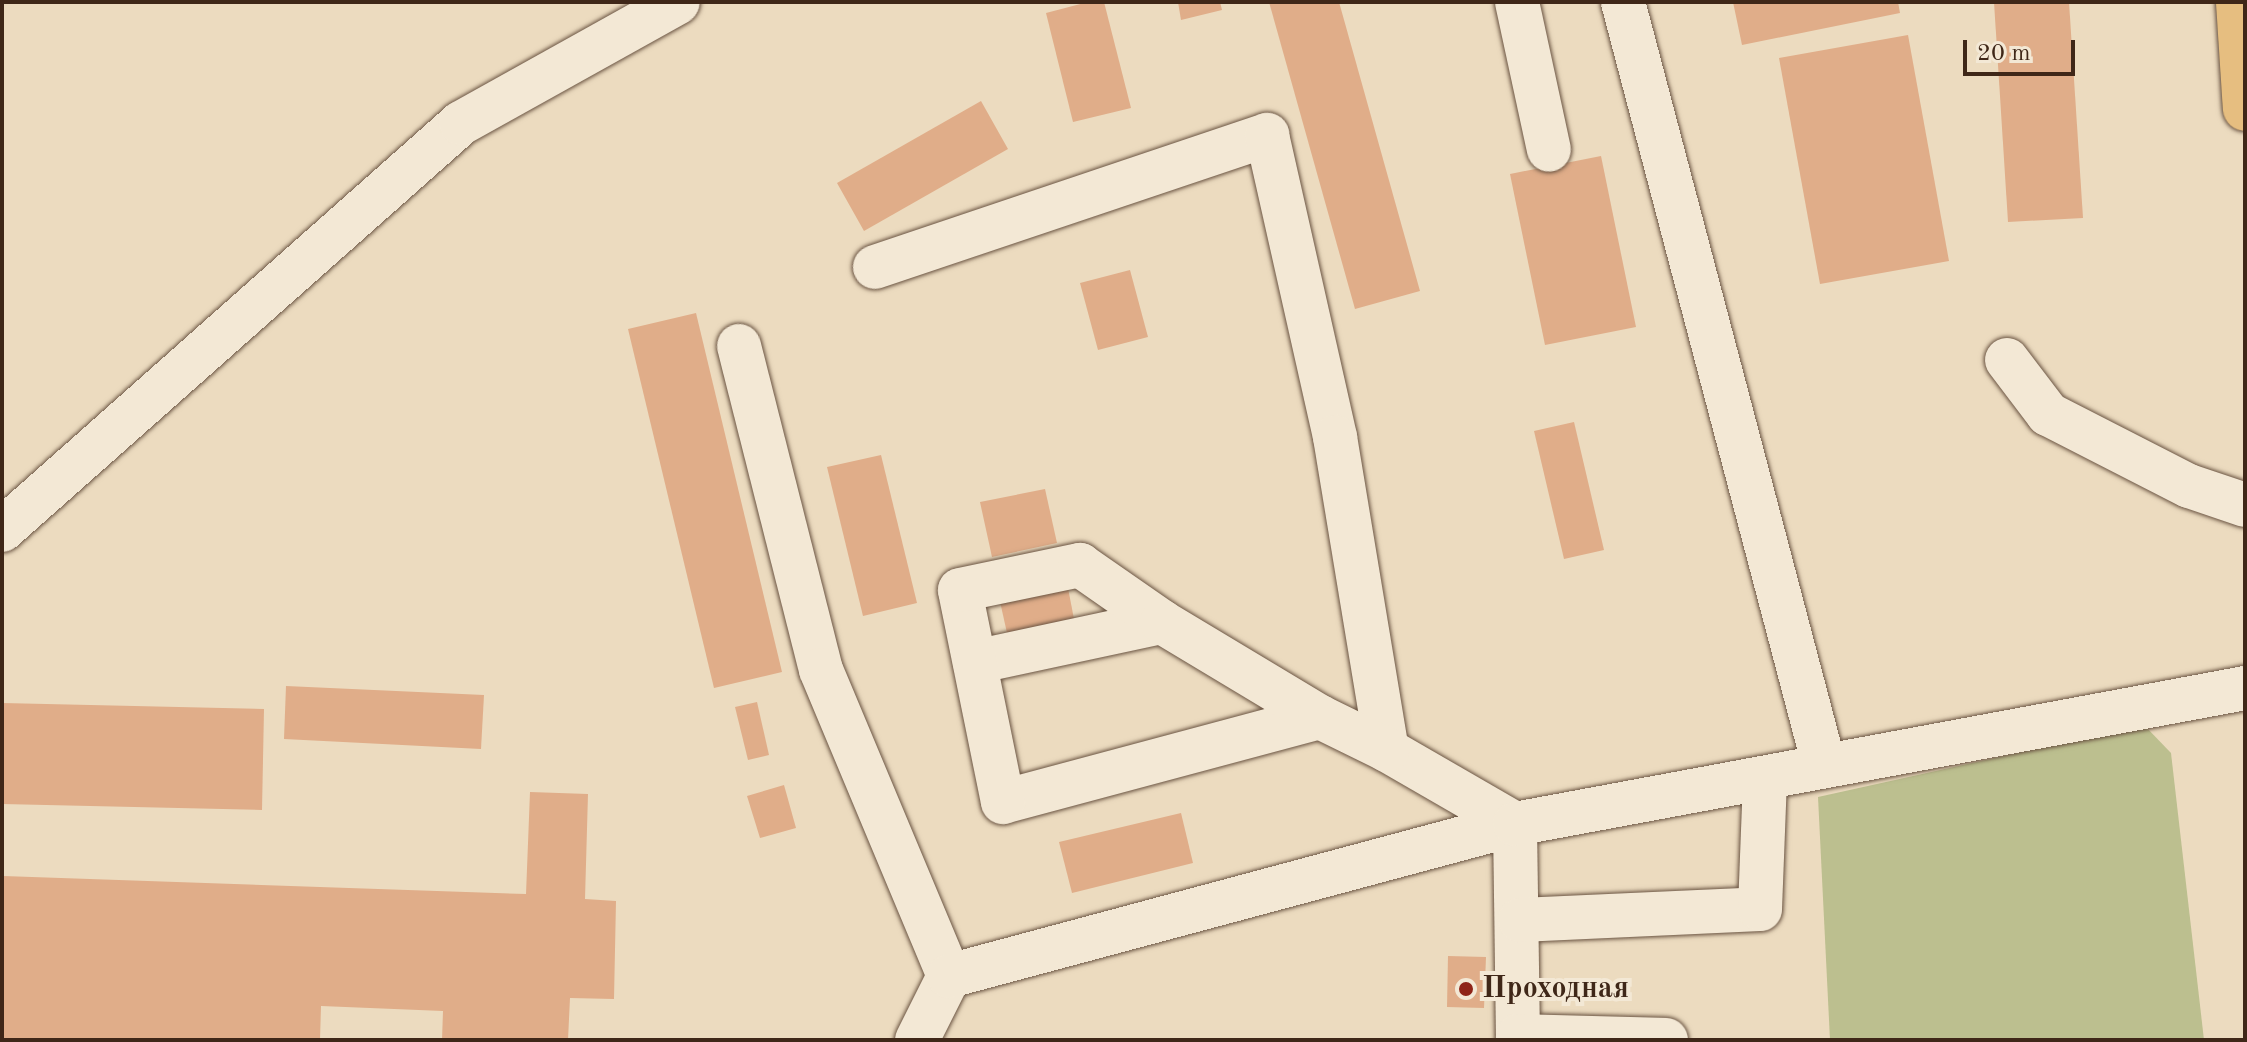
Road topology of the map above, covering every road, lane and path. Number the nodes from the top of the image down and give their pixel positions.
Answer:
1 (678, 2) edge
2 (1517, 2) edge
3 (1623, 2) edge
4 (2238, 2) edge
5 (2245, 109) edge
6 (1549, 150) dead end
7 (875, 267) dead end
8 (739, 346) dead end
9 (2007, 360) dead end
10 (2245, 505) edge
11 (2, 530) edge
12 (1162, 622) junction
13 (975, 662) junction
14 (2245, 688) edge
15 (1320, 717) junction
16 (1387, 750) junction
17 (1824, 765) junction
18 (1765, 780) junction
19 (1515, 824) junction
20 (1520, 920) junction
21 (949, 976) junction
22 (1518, 1038) edge
23 (917, 1040) edge
24 (1666, 1040) edge

1 - 11 street
2 - 6 street
3 - 17 street
4 - 5 main road
7 - 16 street
8 - 21 street
9 - 10 street
12 - 13 street
12 - 13 street
12 - 15 street
13 - 15 street
14 - 17 street
15 - 16 street
16 - 19 street
17 - 18 street
18 - 19 street
18 - 20 street
19 - 20 street
19 - 21 street
20 - 22 street
21 - 23 street
22 - 24 street

